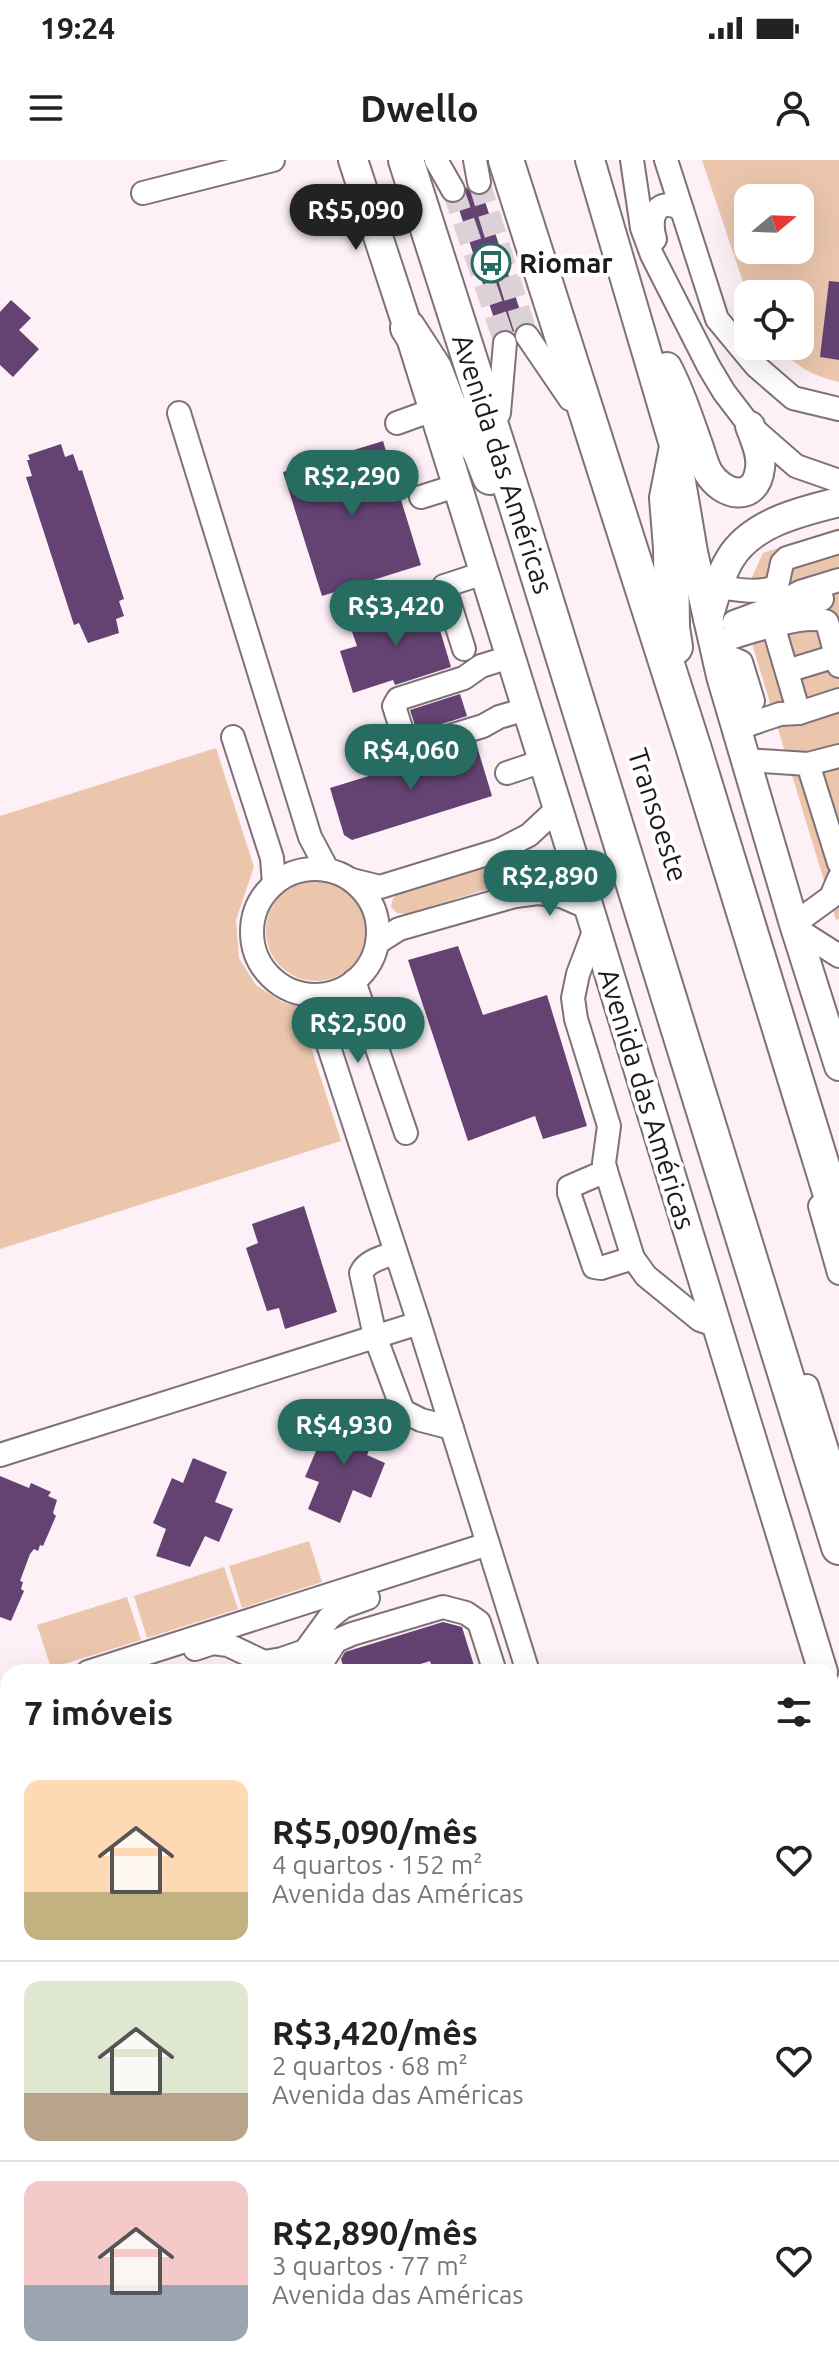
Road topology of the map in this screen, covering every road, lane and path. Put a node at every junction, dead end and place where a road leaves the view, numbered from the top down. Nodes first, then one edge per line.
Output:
1 (273, 160) edge
2 (353, 160) edge
3 (406, 160) edge
4 (420, 160) edge
5 (436, 160) edge
6 (489, 160) edge
7 (506, 160) edge
8 (590, 160) edge
9 (632, 160) edge
10 (666, 160) edge
11 (453, 190) tunnel mouth
12 (143, 193) dead end
13 (682, 210) junction
14 (668, 285) junction
15 (408, 328) junction
16 (527, 336) tunnel mouth
17 (643, 338) junction
18 (505, 343) tunnel mouth
19 (570, 399) junction
20 (839, 409) edge
21 (433, 410) junction
22 (179, 413) dead end
23 (499, 413) junction
24 (397, 423) dead end
25 (750, 426) junction
26 (676, 452) junction
27 (839, 481) edge
28 (456, 486) junction
29 (421, 497) dead end
30 (839, 502) edge
31 (517, 507) junction
32 (839, 542) edge
33 (484, 573) junction
34 (839, 580) edge
35 (718, 587) junction
36 (822, 599) dead end
37 (773, 625) junction
38 (712, 639) junction
39 (464, 649) dead end
40 (510, 657) junction
41 (838, 661) edge
42 (787, 671) junction
43 (839, 700) edge
44 (527, 709) junction
45 (799, 713) junction
46 (734, 723) junction
47 (233, 737) dead end
48 (693, 746) junction
49 (839, 756) edge
50 (746, 760) junction
51 (543, 761) junction
52 (808, 764) junction
53 (507, 773) dead end
54 (558, 808) junction
55 (500, 850) junction
56 (839, 863) edge
57 (327, 869) junction
58 (351, 880) junction
59 (274, 884) junction
60 (836, 894) edge
61 (515, 896) junction
62 (592, 918) junction
63 (794, 926) junction
64 (377, 943) junction
65 (839, 956) edge
66 (354, 981) junction
67 (312, 995) junction
68 (839, 1066) edge
69 (406, 1133) dead end
70 (606, 1171) junction
71 (839, 1221) edge
72 (395, 1253) junction
73 (633, 1258) junction
74 (839, 1273) edge
75 (419, 1323) junction
76 (717, 1326) junction
77 (375, 1336) junction
78 (452, 1428) junction
79 (0, 1455) edge
80 (839, 1488) edge
81 (839, 1547) edge
82 (491, 1554) junction
83 (345, 1606) junction
84 (212, 1633) junction
85 (352, 1634) junction
86 (264, 1662) junction
87 (113, 1664) edge
88 (147, 1664) edge
89 (269, 1664) edge
90 (321, 1664) edge
91 (492, 1664) edge
92 (525, 1664) edge
93 (821, 1664) edge

1 - 12 street
2 - 15 main road, Avenida das Américas
3 - 31 highway, Avenida das Américas
4 - 23 street, Transoeste
5 - 11 street
6 - 19 street, Transoeste
7 - 48 highway
8 - 17 main road
9 - 14 street
10 - 13 street
13 - 14 street
13 - 20 street
14 - 25 street
15 - 21 main road, Avenida das Américas
15 - 31 highway
16 - 19 street
17 - 25 main road
17 - 26 main road
18 - 23 street
19 - 74 street, Transoeste
21 - 24 street
21 - 28 main road, Avenida das Américas
22 - 57 street
23 - 80 street, Transoeste
25 - 27 street
26 - 38 main road
26 - 48 highway
28 - 29 street
28 - 33 main road, Avenida das Américas
30 - 35 main road
31 - 81 highway, Avenida das Américas
32 - 35 street
33 - 39 street
33 - 40 main road, Avenida das Américas
34 - 38 street
35 - 38 main road
36 - 37 street
37 - 38 street
37 - 41 street
37 - 42 street
38 - 46 main road
40 - 44 main road, Avenida das Américas
40 - 44 street
41 - 42 street
42 - 45 street
43 - 45 street
44 - 51 main road, Avenida das Américas
45 - 46 street
46 - 50 main road
47 - 59 street
48 - 71 highway
49 - 52 street
50 - 52 street
50 - 63 main road
51 - 53 street
51 - 54 main road, Avenida das Américas
52 - 56 street
54 - 55 street
54 - 62 main road, Avenida das Américas
55 - 58 street
55 - 61 street
57 - 58 street
57 - 59 street
58 - 64 street
59 - 67 street
60 - 63 street
61 - 62 street
61 - 64 street
62 - 70 street
62 - 76 main road, Avenida das Américas
63 - 65 street
63 - 68 main road
64 - 66 street
66 - 67 street
66 - 69 street
67 - 72 street
70 - 73 street
70 - 73 street
72 - 75 street
72 - 77 street
73 - 76 street
75 - 77 street
75 - 78 street
76 - 93 main road, Avenida das Américas
77 - 78 street
77 - 79 street
78 - 82 street
82 - 83 street
82 - 84 street
82 - 84 street
82 - 92 street
83 - 85 street
83 - 86 street
84 - 87 street
85 - 90 street
85 - 91 street
86 - 88 street
86 - 89 street

